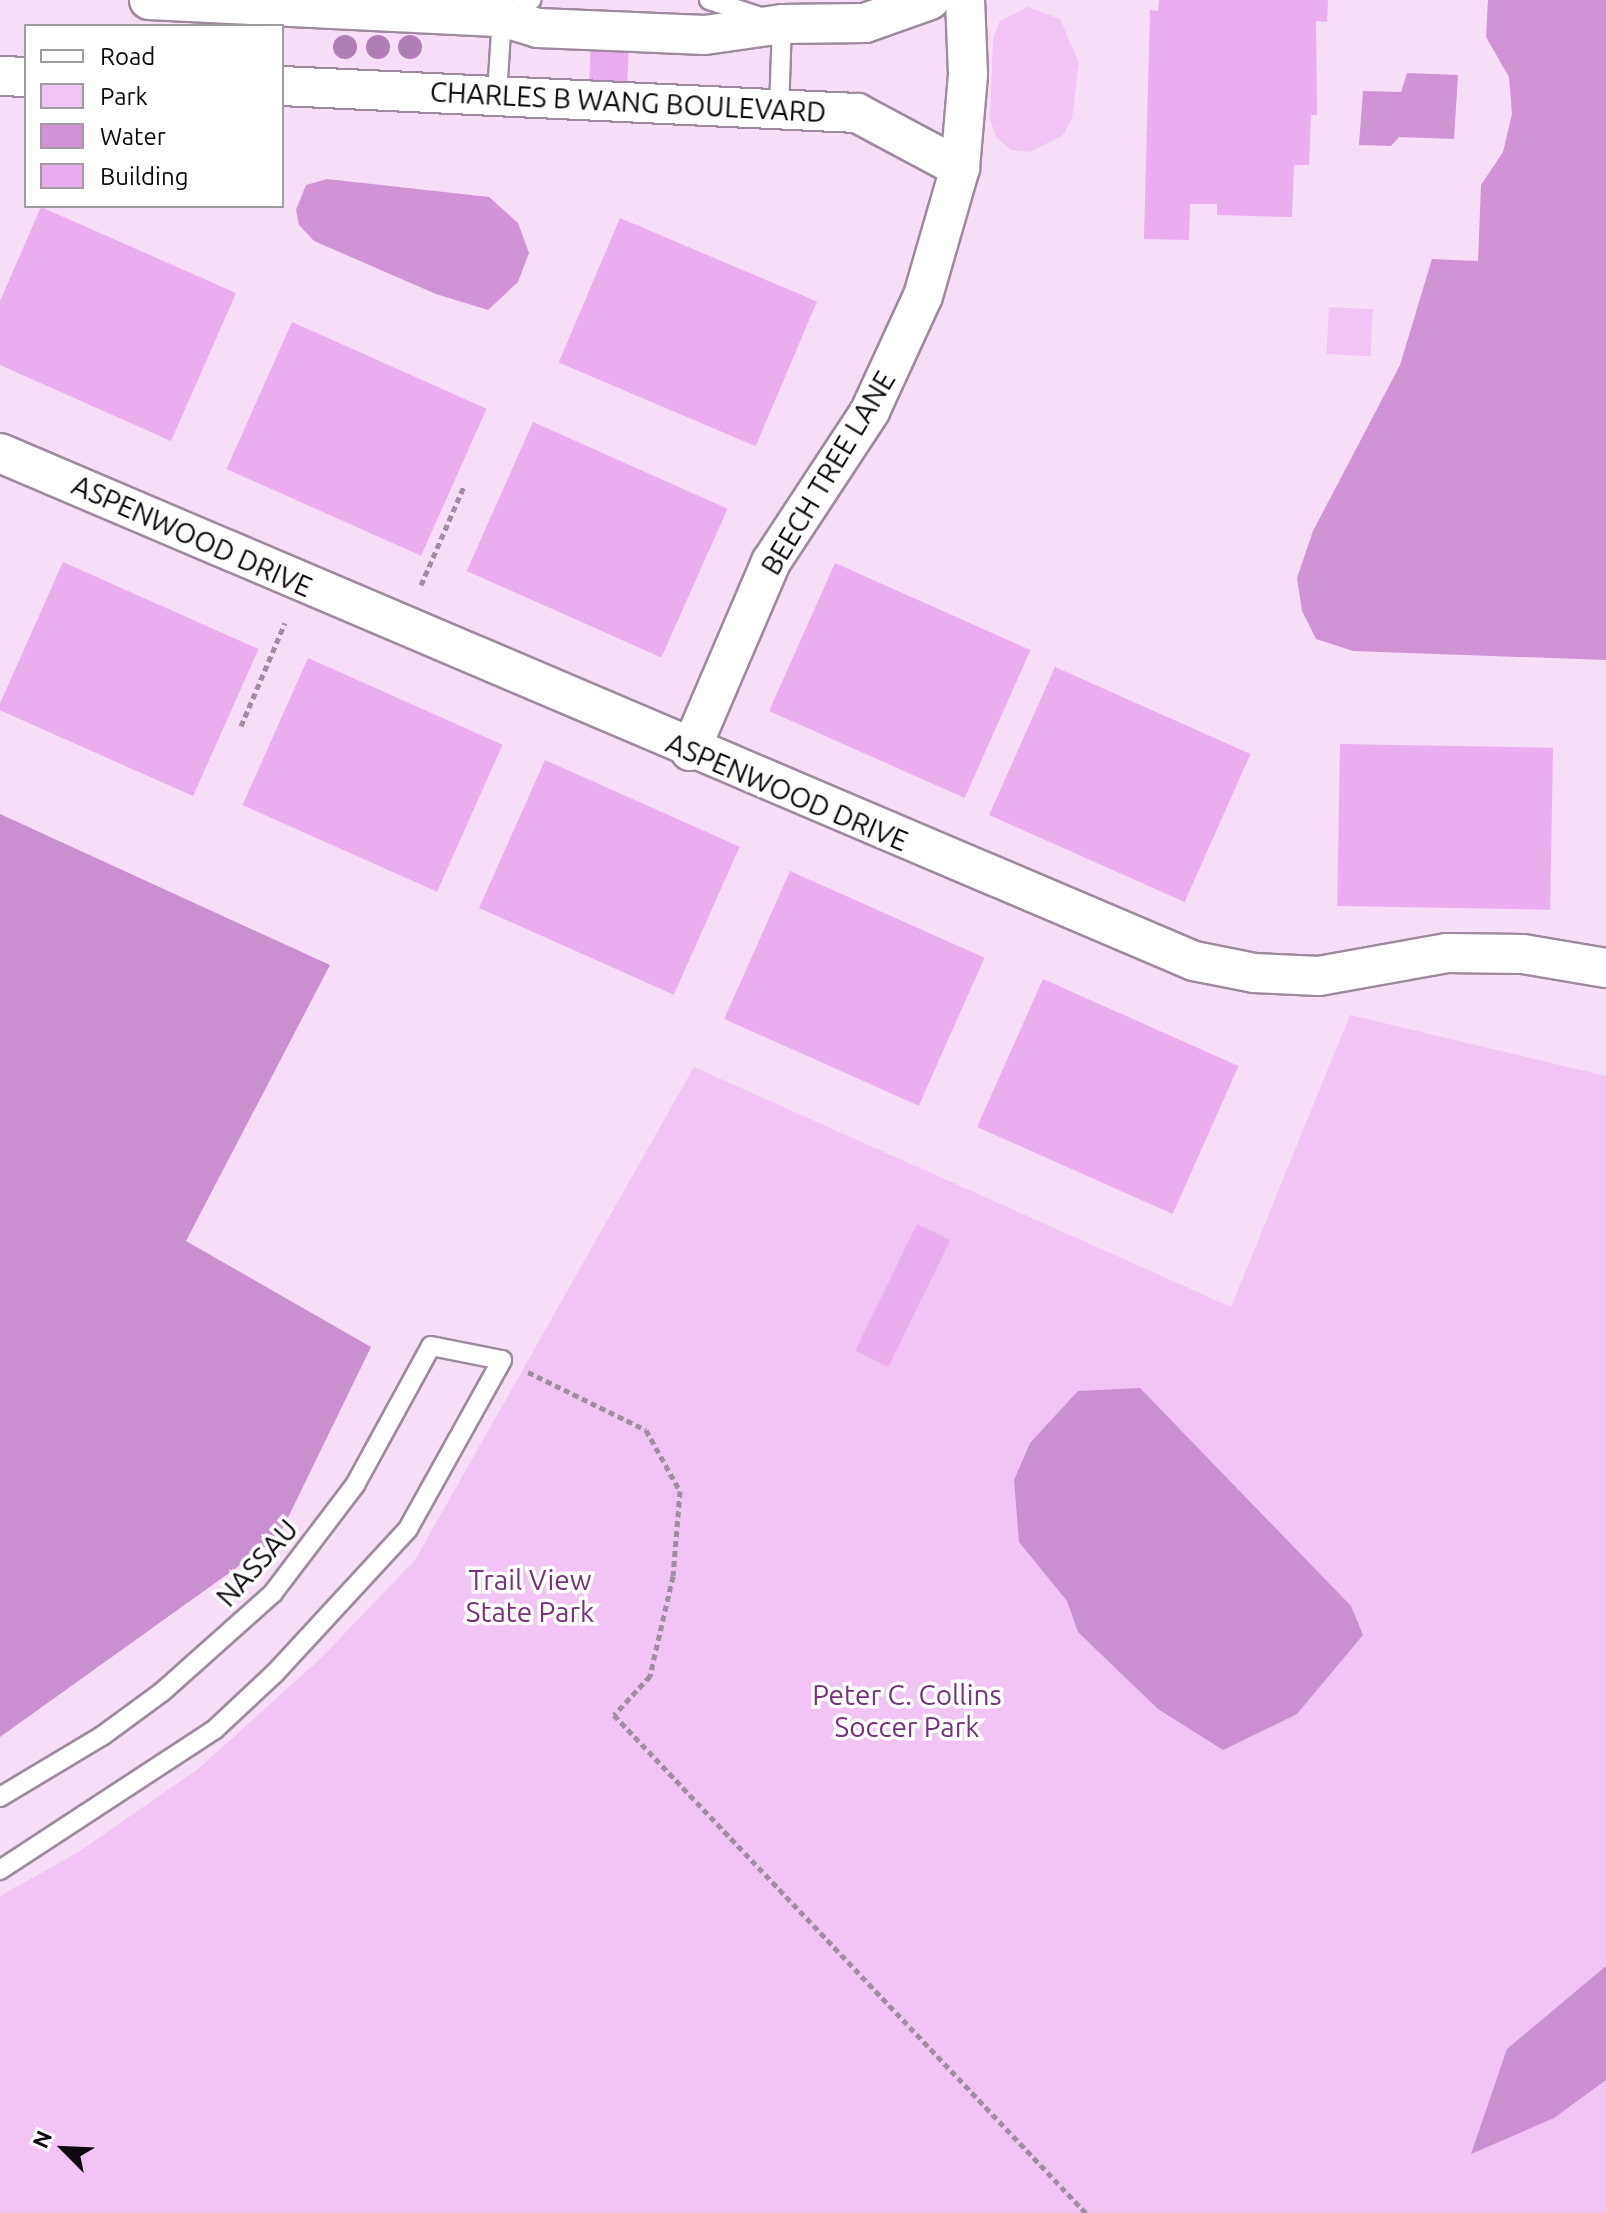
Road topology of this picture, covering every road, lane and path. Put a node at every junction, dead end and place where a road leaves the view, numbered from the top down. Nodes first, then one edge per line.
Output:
1 (149, 0) edge
2 (709, 0) edge
3 (930, 0) edge
4 (965, 0) edge
5 (517, 9) edge
6 (782, 24) junction
7 (0, 76) edge
8 (24, 77) edge
9 (284, 86) edge
10 (497, 94) junction
11 (779, 108) junction
12 (960, 168) junction
13 (0, 453) edge
14 (465, 484) dead end
15 (421, 585) dead end
16 (285, 623) dead end
17 (241, 726) dead end
18 (690, 751) junction
19 (1606, 968) edge
20 (502, 1360) junction
21 (0, 1797) edge
22 (0, 1870) edge
23 (1086, 2213) edge

1 - 5 street
2 - 6 lane
3 - 6 street
4 - 12 street, BEECH TREE LANE
5 - 6 street
5 - 10 lane
6 - 11 lane
7 - 8 street
9 - 10 street, CHARLES B WANG BOULEVARD
10 - 11 street, CHARLES B WANG BOULEVARD
11 - 12 street, CHARLES B WANG BOULEVARD
12 - 18 street, BEECH TREE LANE
13 - 18 street, ASPENWOOD DRIVE
14 - 15 path
16 - 17 path
18 - 19 street, ASPENWOOD DRIVE
20 - 21 lane, NASSAU
20 - 22 lane
20 - 23 path

